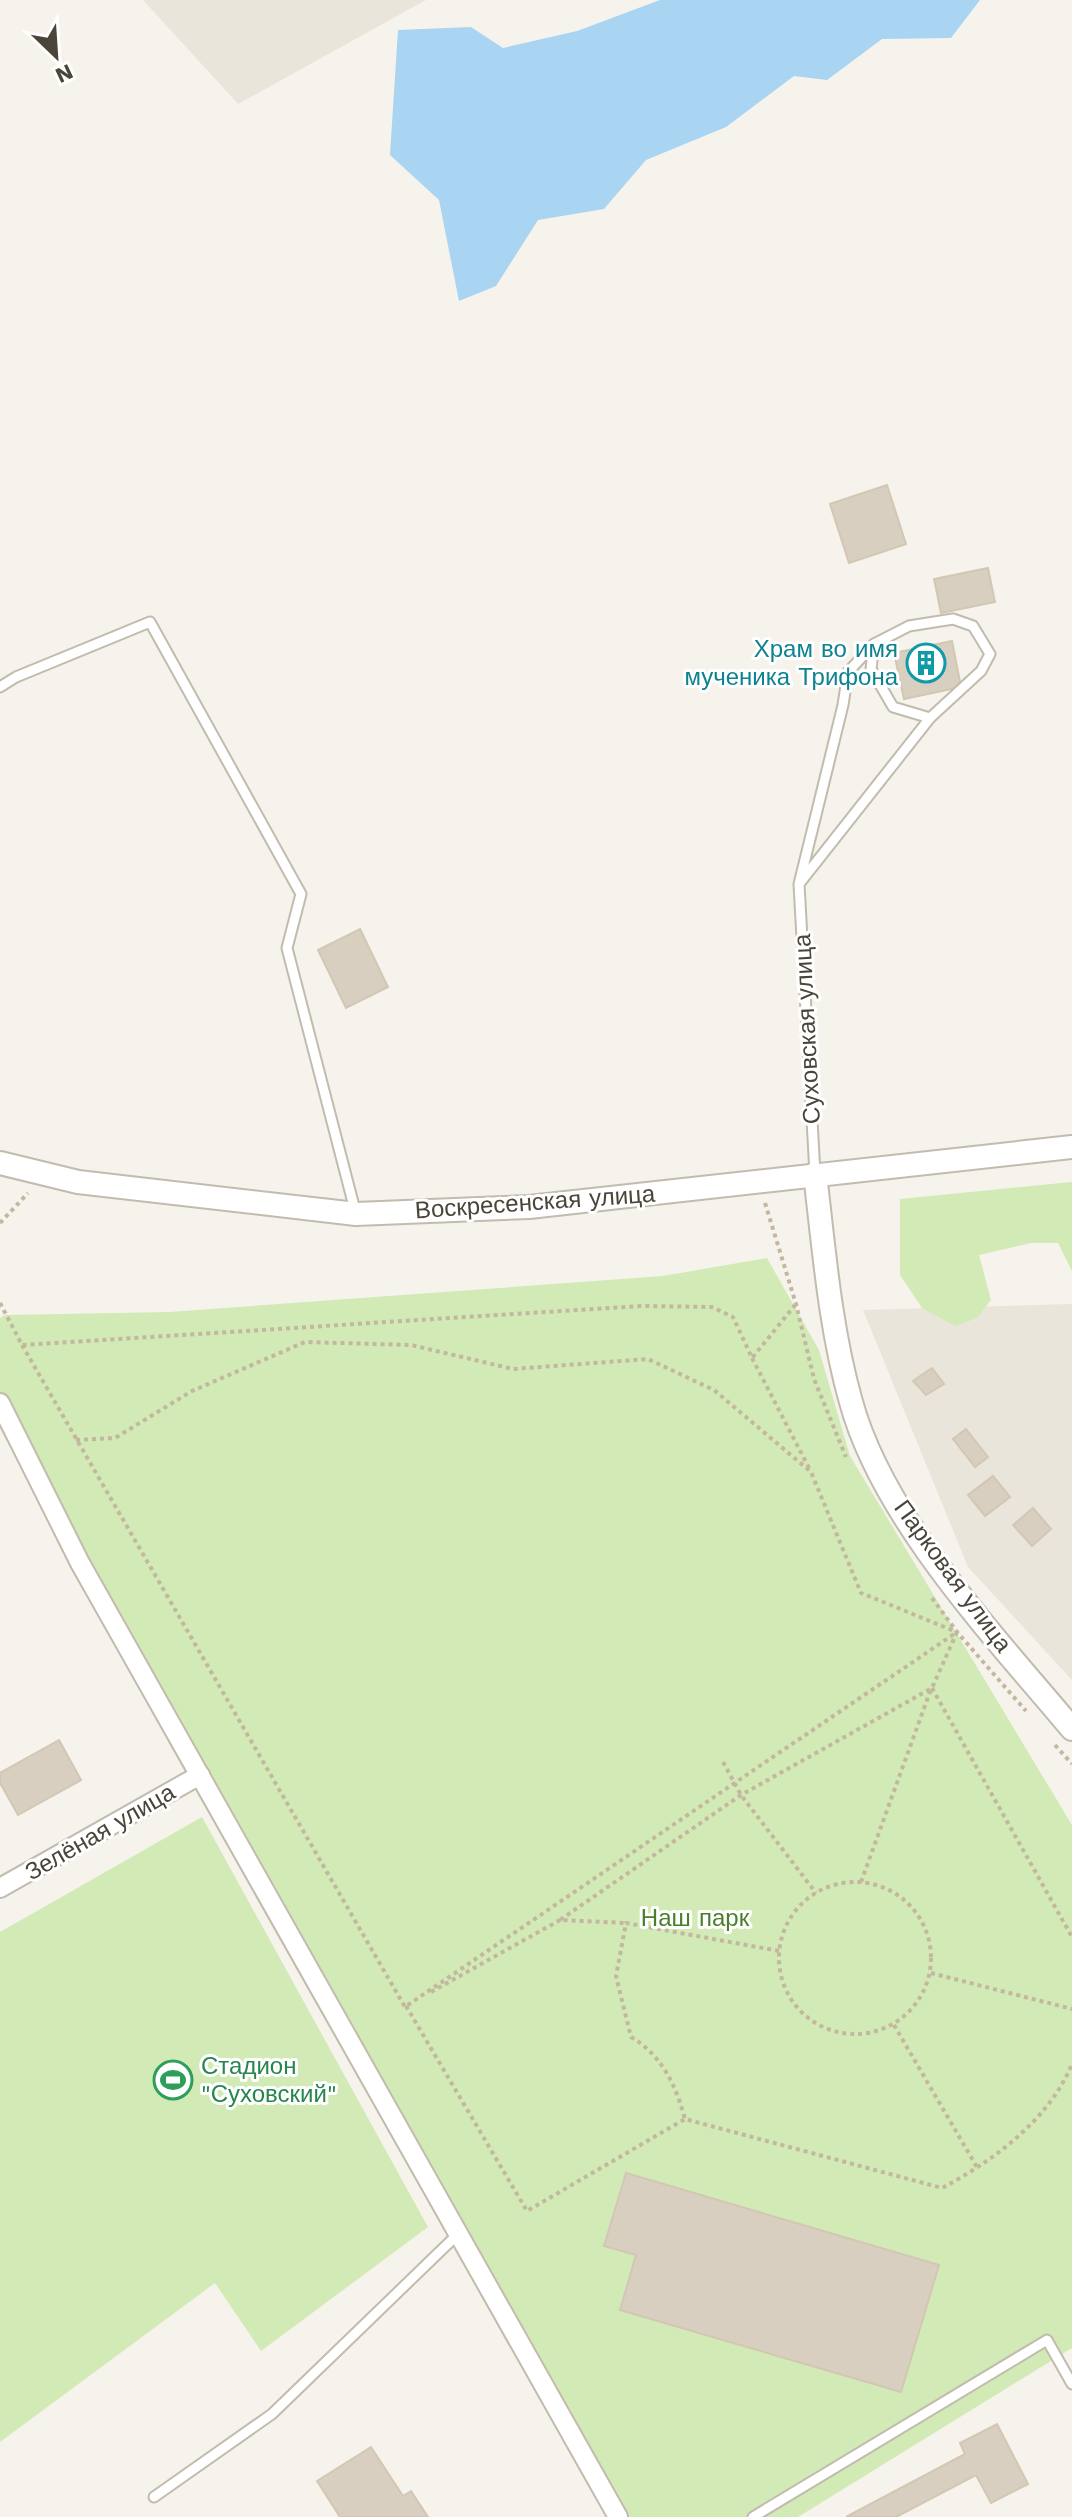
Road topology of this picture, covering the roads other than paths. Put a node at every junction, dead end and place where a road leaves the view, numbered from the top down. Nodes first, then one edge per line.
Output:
1 (874, 644) junction
2 (0, 687) edge
3 (930, 718) junction
4 (799, 884) junction
5 (1072, 1147) edge
6 (0, 1163) edge
7 (815, 1174) junction
8 (356, 1214) junction
9 (0, 1403) edge
10 (1072, 1729) edge
11 (200, 1775) junction
12 (0, 1888) edge
13 (458, 2234) junction
14 (1072, 2384) edge
15 (154, 2497) dead end
16 (618, 2517) edge
17 (753, 2517) edge

1 - 3 lane
1 - 3 lane
1 - 4 lane, Суховская улица
2 - 8 lane
3 - 4 lane
4 - 7 lane, Суховская улица
5 - 7 street, Воскресенская улица
6 - 8 street, Воскресенская улица
7 - 8 street, Воскресенская улица
7 - 10 street, Парковая улица
9 - 11 street
11 - 12 street, Зелёная улица
11 - 13 street
13 - 15 lane
13 - 16 street
14 - 17 lane

